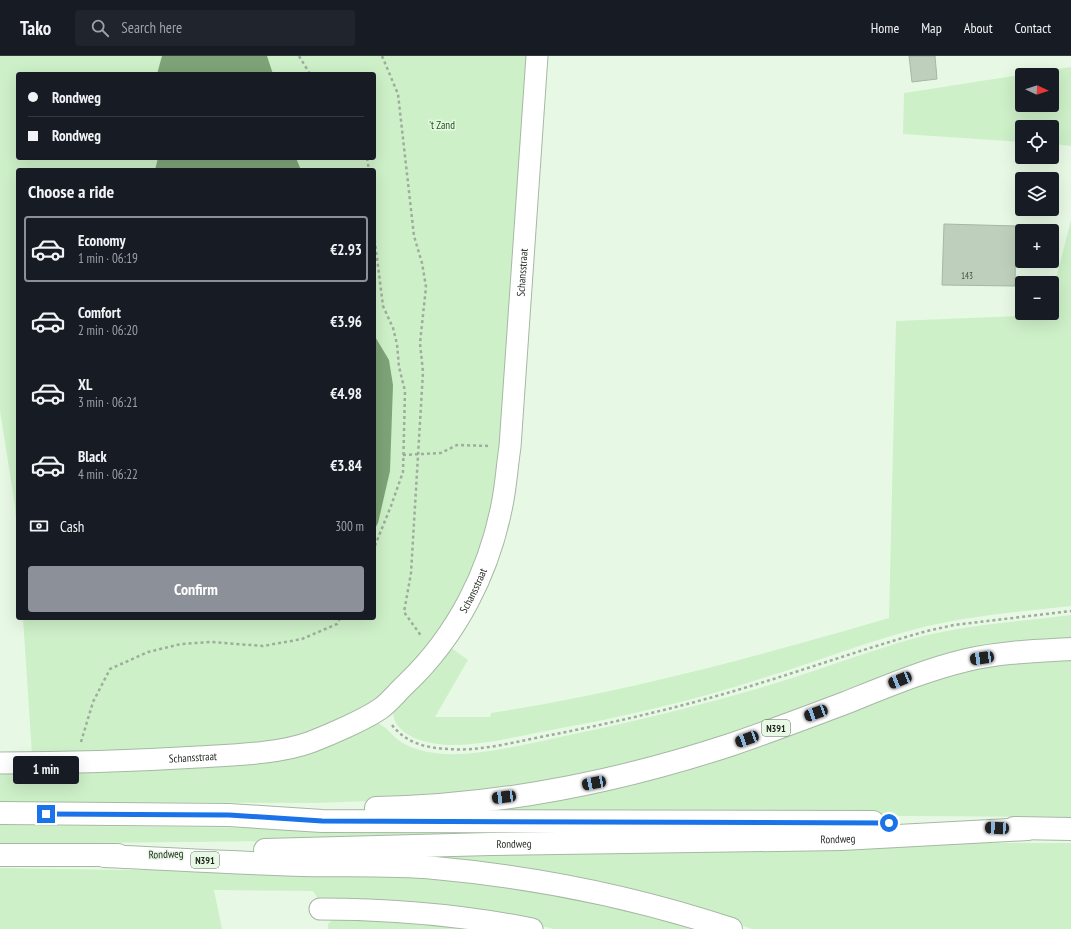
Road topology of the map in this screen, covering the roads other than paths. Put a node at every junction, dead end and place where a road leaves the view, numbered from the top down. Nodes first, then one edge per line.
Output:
1 (537, 56) edge
2 (1071, 649) edge
3 (0, 763) edge
4 (0, 813) edge
5 (229, 815) junction
6 (1028, 829) junction
7 (1071, 830) edge
8 (0, 855) edge
9 (104, 856) junction
10 (320, 909) dead end
11 (532, 929) edge
12 (731, 929) edge

1 - 3 street, Schansstraat
2 - 5 main road, N391
4 - 5 main road, Rondweg / N391
5 - 6 main road, Rondweg / N391
6 - 7 main road, Rondweg / N391
6 - 9 main road, Rondweg / N391
8 - 9 main road, Rondweg / N391
9 - 12 main road, N391
10 - 11 street

